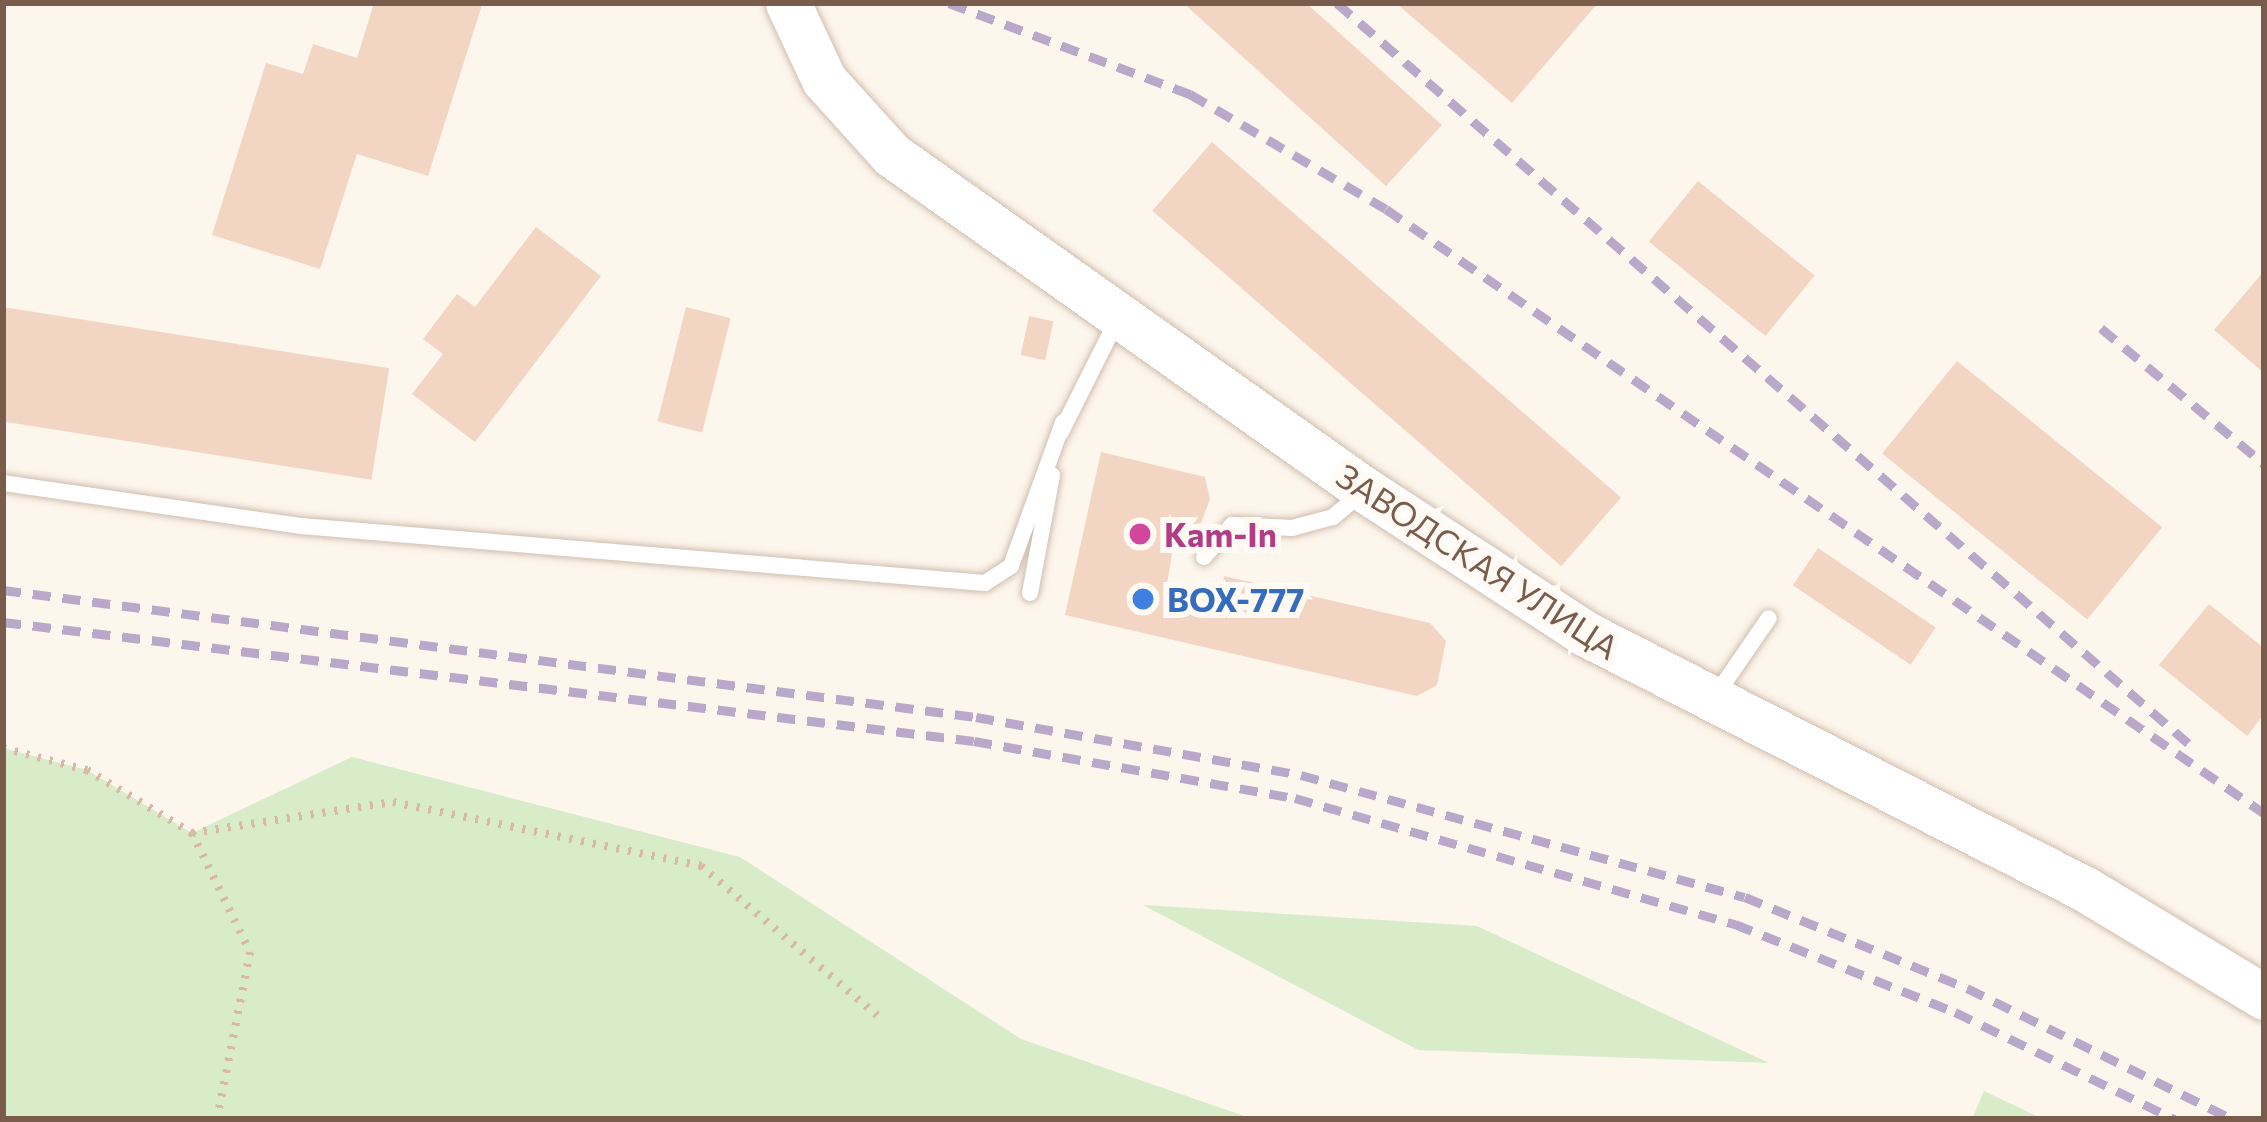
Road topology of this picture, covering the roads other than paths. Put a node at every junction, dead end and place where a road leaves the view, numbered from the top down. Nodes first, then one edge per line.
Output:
1 (788, 3) edge
2 (1120, 316) junction
3 (1063, 422) junction
4 (3, 483) edge
5 (1365, 490) junction
6 (1204, 557) dead end
7 (1030, 592) dead end
8 (1769, 618) dead end
9 (1712, 701) junction
10 (2264, 997) edge

1 - 2 main road, ЗАВОДСКАЯ УЛИЦА
2 - 3 lane
2 - 5 main road, ЗАВОДСКАЯ УЛИЦА
3 - 4 lane
3 - 7 lane
5 - 6 lane
5 - 9 main road, ЗАВОДСКАЯ УЛИЦА
8 - 9 lane
9 - 10 main road, ЗАВОДСКАЯ УЛИЦА

